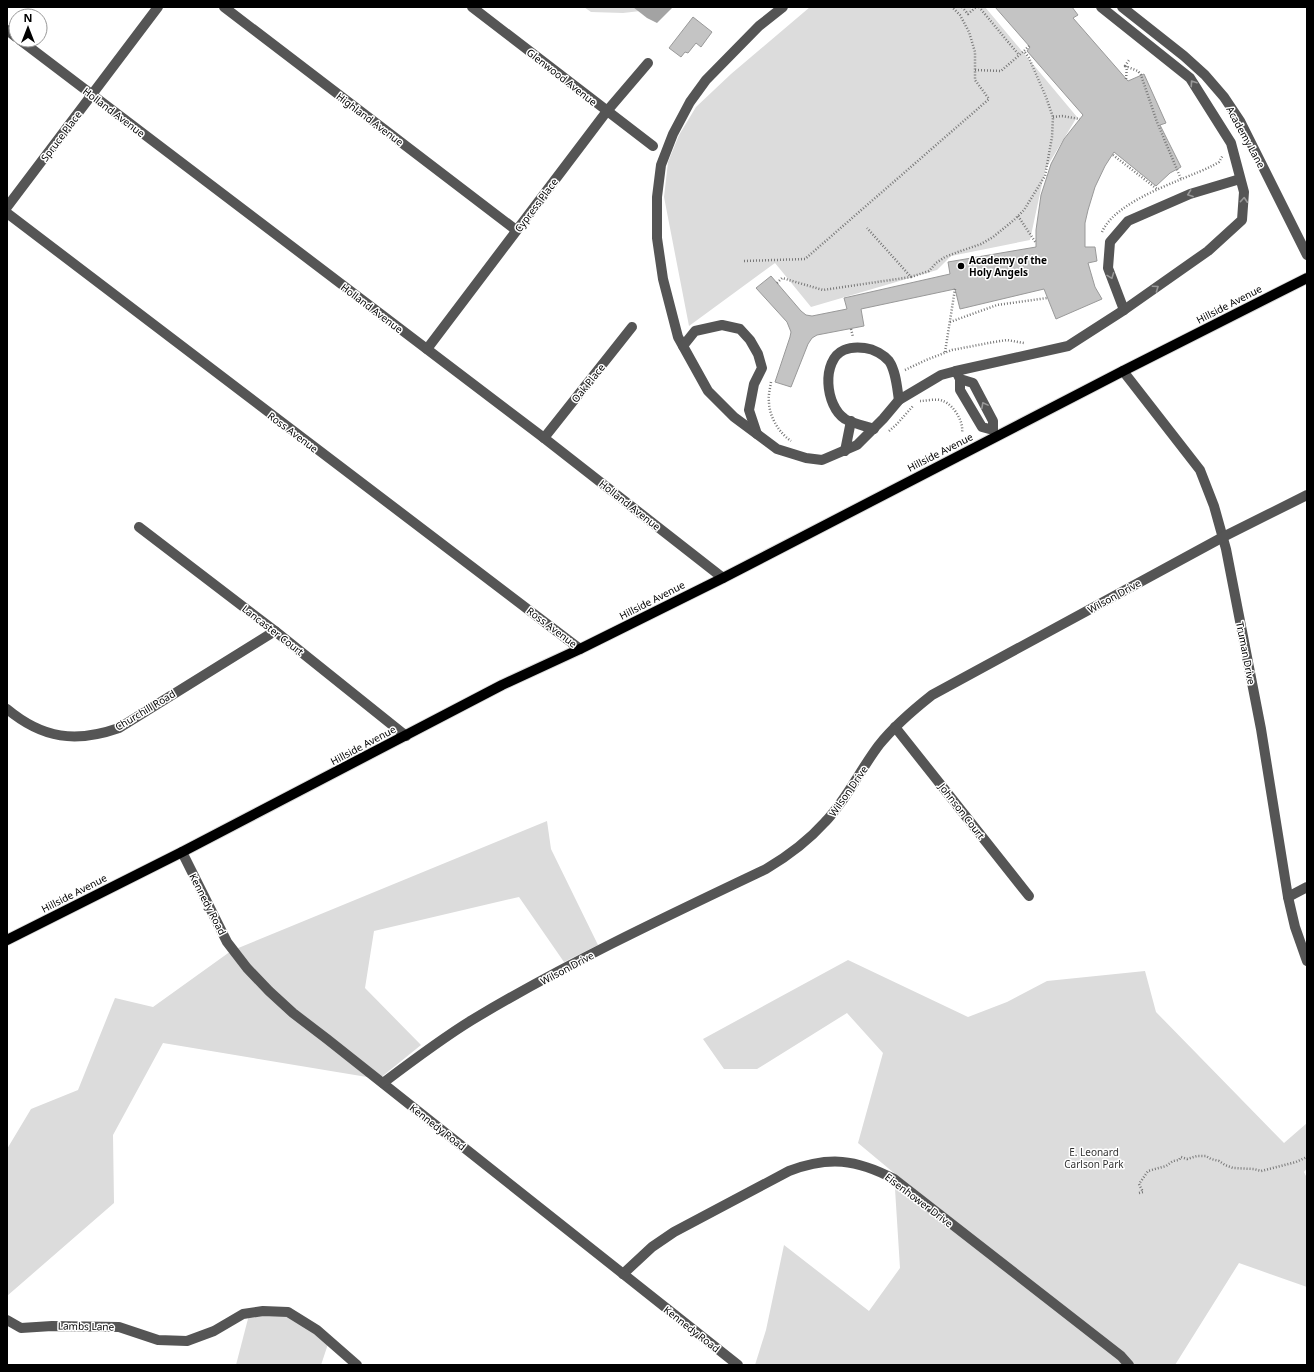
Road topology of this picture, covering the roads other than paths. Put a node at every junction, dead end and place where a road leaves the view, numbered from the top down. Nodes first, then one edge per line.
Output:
1 (158, 7) edge
2 (224, 7) edge
3 (472, 7) edge
4 (783, 7) edge
5 (1101, 7) edge
6 (1122, 7) edge
7 (30, 48) edge
8 (648, 63) dead end
9 (92, 95) junction
10 (607, 110) junction
11 (653, 146) dead end
12 (1240, 179) junction
13 (7, 207) edge
14 (7, 213) edge
15 (516, 230) junction
16 (1307, 255) edge
17 (1307, 277) edge
18 (1124, 310) junction
19 (632, 327) dead end
20 (683, 346) junction
21 (427, 349) junction
22 (1123, 371) junction
23 (958, 375) junction
24 (899, 400) junction
25 (851, 421) junction
26 (874, 429) junction
27 (994, 433) junction
28 (757, 434) junction
29 (544, 438) junction
30 (845, 451) junction
31 (1307, 495) edge
32 (139, 527) dead end
33 (1223, 537) junction
34 (723, 578) junction
35 (275, 631) junction
36 (580, 649) junction
37 (7, 709) edge
38 (895, 727) junction
39 (406, 736) junction
40 (182, 852) junction
41 (1307, 887) edge
42 (1029, 896) dead end
43 (1288, 897) junction
44 (7, 940) edge
45 (1307, 961) edge
46 (383, 1083) junction
47 (623, 1274) junction
48 (7, 1320) edge
49 (357, 1365) edge
50 (738, 1365) edge
51 (1129, 1365) edge

1 - 9 street, Spruce Place
2 - 15 street, Highland Avenue
3 - 10 street, Glenwood Avenue
4 - 20 street
12 -> 5 street
6 - 16 street, Academy Lane
7 - 9 street, Holland Avenue
8 - 10 street, Cypress Place
9 - 13 street, Spruce Place
9 - 21 street, Holland Avenue
10 - 11 street, Glenwood Avenue
10 - 15 street, Cypress Place
18 -> 12 street
12 -> 18 street
14 - 36 street, Ross Avenue
15 - 21 street, Cypress Place
17 - 22 main road, Hillside Avenue
18 - 23 street
19 - 29 street, Oak Place
20 - 28 street
20 - 28 street
21 - 29 street, Holland Avenue
22 - 27 main road, Hillside Avenue
22 - 33 street, Truman Drive
23 - 24 street
27 -> 23 street
23 - 27 street
24 - 25 street
24 - 26 street
25 - 26 street
25 - 30 street
26 - 30 street
27 - 34 main road, Hillside Avenue
28 - 30 street
29 - 34 street, Holland Avenue
31 - 33 street, Wilson Drive
32 - 35 street, Lancaster Court
33 - 38 street, Wilson Drive
33 - 43 street, Truman Drive
34 - 36 main road, Hillside Avenue
35 - 37 street, Churchill Road
35 - 39 street, Lancaster Court
36 - 39 main road, Hillside Avenue
38 - 42 street, Johnson Court
38 - 46 street, Wilson Drive
39 - 40 main road, Hillside Avenue
40 - 44 main road, Hillside Avenue
40 - 46 street, Kennedy Road
41 - 43 street
43 - 45 street, Truman Drive
46 - 47 street, Kennedy Road
47 - 50 street, Kennedy Road
47 - 51 street, Eisenhower Drive
48 - 49 street, Lambs Lane

